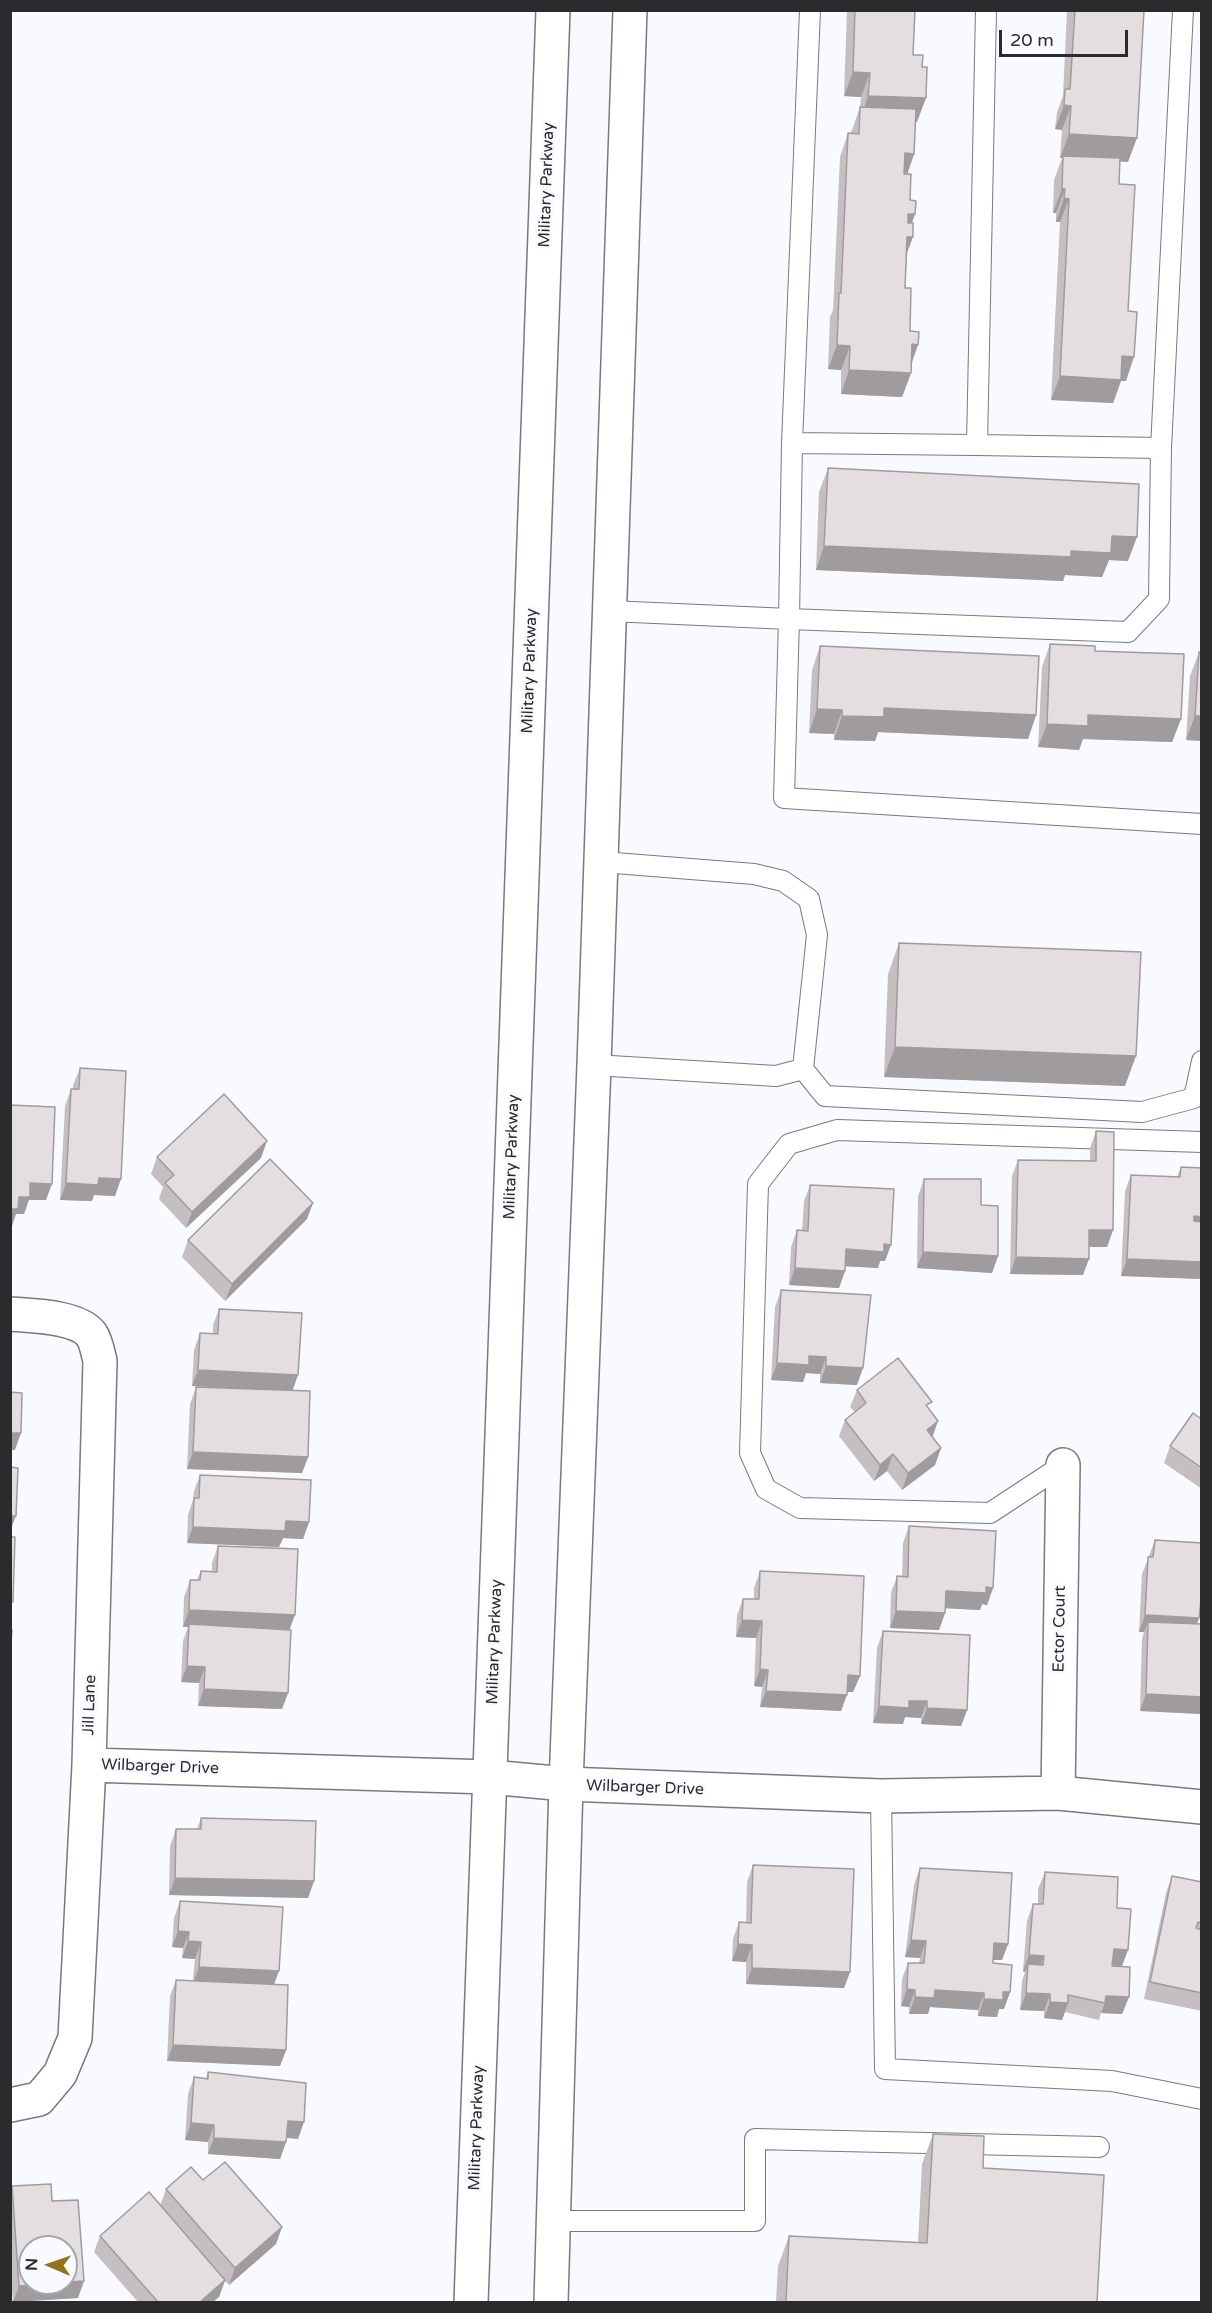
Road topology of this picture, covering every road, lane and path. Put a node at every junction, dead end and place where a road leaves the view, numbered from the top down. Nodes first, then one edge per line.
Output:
1 (553, 10) edge
2 (630, 10) edge
3 (810, 10) edge
4 (986, 10) edge
5 (1183, 10) edge
6 (792, 443) junction
7 (977, 445) junction
8 (1161, 448) junction
9 (610, 611) junction
10 (789, 619) junction
11 (1202, 824) edge
12 (602, 862) junction
13 (1202, 1061) edge
14 (594, 1065) junction
15 (803, 1069) junction
16 (1202, 1142) edge
17 (10, 1314) edge
18 (1063, 1465) joint
19 (88, 1765) junction
20 (490, 1777) junction
21 (566, 1784) junction
22 (1058, 1793) junction
23 (881, 1796) junction
24 (1202, 1807) edge
25 (1202, 2099) edge
26 (10, 2105) edge
27 (1099, 2146) dead end
28 (553, 2221) junction
29 (471, 2302) edge
30 (551, 2302) edge

1 - 20 main road, Military Parkway
2 - 9 main road
3 - 6 lane
4 - 7 lane
5 - 8 lane
6 - 7 lane
6 - 10 lane
7 - 8 lane
8 - 10 lane
9 - 10 lane
9 - 12 main road
10 - 11 lane
12 - 14 main road
12 - 15 lane
13 - 15 lane
14 - 15 lane
14 - 21 main road
16 - 18 lane
17 - 19 main road, Jill Lane
18 - 22 main road, Ector Court
19 - 20 main road, Wilbarger Drive
19 - 26 main road, Jill Lane
20 - 21 main road, Wilbarger Drive
20 - 29 main road, Military Parkway
21 - 23 main road, Wilbarger Drive
21 - 28 main road
22 - 23 main road, Wilbarger Drive
22 - 24 main road, Wilbarger Drive
23 - 25 lane
27 - 28 lane
28 - 30 main road

